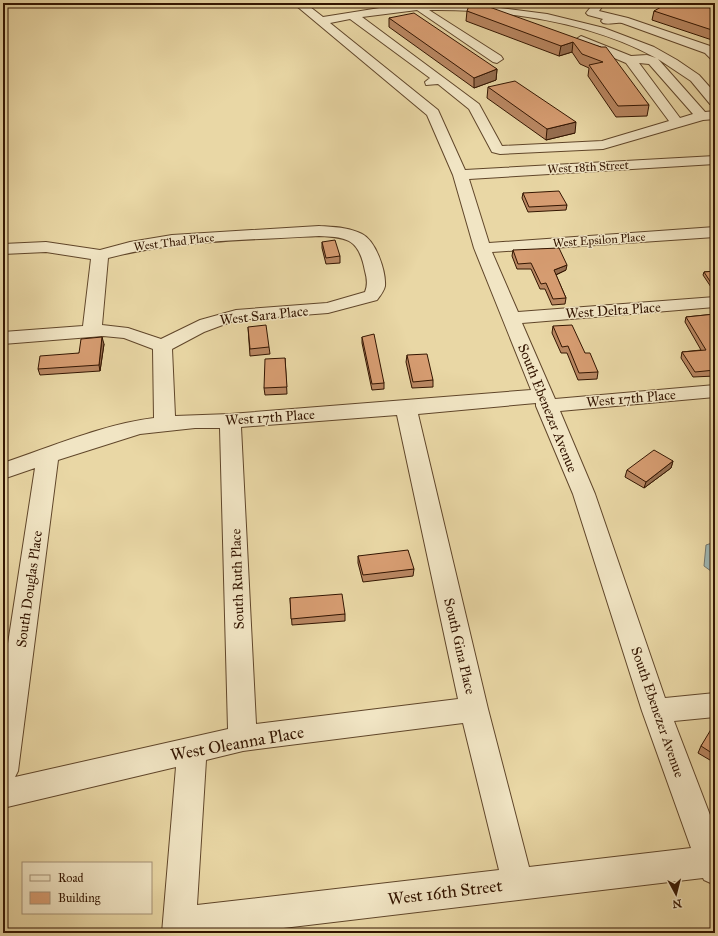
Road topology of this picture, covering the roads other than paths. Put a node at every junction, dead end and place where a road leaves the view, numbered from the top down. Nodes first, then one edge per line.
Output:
1 (298, 3) edge
2 (374, 3) edge
3 (600, 3) edge
4 (421, 8) edge
5 (522, 8) edge
6 (361, 18) junction
7 (613, 18) junction
8 (321, 22) junction
9 (593, 29) junction
10 (558, 32) edge
11 (661, 56) junction
12 (715, 56) edge
13 (497, 59) dead end
14 (648, 59) junction
15 (630, 60) junction
16 (707, 69) dead end
17 (684, 71) junction
18 (435, 81) junction
19 (404, 89) junction
20 (715, 101) edge
21 (709, 115) edge
22 (677, 123) junction
23 (643, 147) junction
24 (715, 160) edge
25 (460, 175) junction
26 (715, 232) edge
27 (3, 248) edge
28 (482, 248) junction
29 (100, 255) junction
30 (371, 296) joint
31 (715, 302) edge
32 (511, 318) junction
33 (92, 331) junction
34 (3, 338) edge
35 (162, 346) junction
36 (715, 391) edge
37 (544, 401) junction
38 (406, 408) junction
39 (230, 420) junction
40 (165, 424) junction
41 (48, 456) junction
42 (3, 471) edge
43 (715, 705) edge
44 (474, 709) junction
45 (656, 711) junction
46 (243, 738) junction
47 (192, 749) junction
48 (3, 771) edge
49 (3, 794) edge
50 (713, 865) edge
51 (518, 884) junction
52 (179, 928) edge

1 - 8 street, South Ebenezer Avenue
2 - 6 street
3 - 7 street
4 - 5 street
4 - 6 street
4 - 13 street
5 - 9 street
5 - 10 street
6 - 8 street
6 - 18 street
7 - 9 street
7 - 12 street
8 - 19 street, South Ebenezer Avenue
9 - 11 street
9 - 15 street
11 - 14 street
11 - 17 street
14 - 15 street
14 - 21 street
15 - 22 street
16 - 17 street
17 - 20 street
18 - 19 street
18 - 23 street
19 - 25 street, South Ebenezer Avenue
21 - 22 street
22 - 23 street
23 - 24 street, West 18th Street
23 - 25 street, West 18th Street
25 - 28 street, South Ebenezer Avenue
26 - 28 street, West Epsilon Place
27 - 29 street, West Thad Place
28 - 32 street, South Ebenezer Avenue
29 - 30 street, West Thad Place
29 - 33 street
30 - 35 street, West Sara Place
31 - 32 street, West Delta Place
32 - 37 street, South Ebenezer Avenue
33 - 34 street
33 - 35 street
35 - 40 street
36 - 37 street, West 17th Place
37 - 38 street, West 17th Place
37 - 45 street, South Ebenezer Avenue
38 - 39 street, West 17th Place
38 - 44 street, South Gina Place
39 - 40 street, West 17th Place
39 - 46 street, South Ruth Place
40 - 41 street, West 17th Place
41 - 42 street, West 17th Place
41 - 48 street, South Douglas Place
43 - 45 street
44 - 46 street, West Oleanna Place
44 - 51 street, South Gina Place
45 - 50 street, South Ebenezer Avenue
46 - 47 street, West Oleanna Place
47 - 49 street, West Oleanna Place
47 - 52 street
50 - 51 street, West 16th Street
51 - 52 street, West 16th Street

